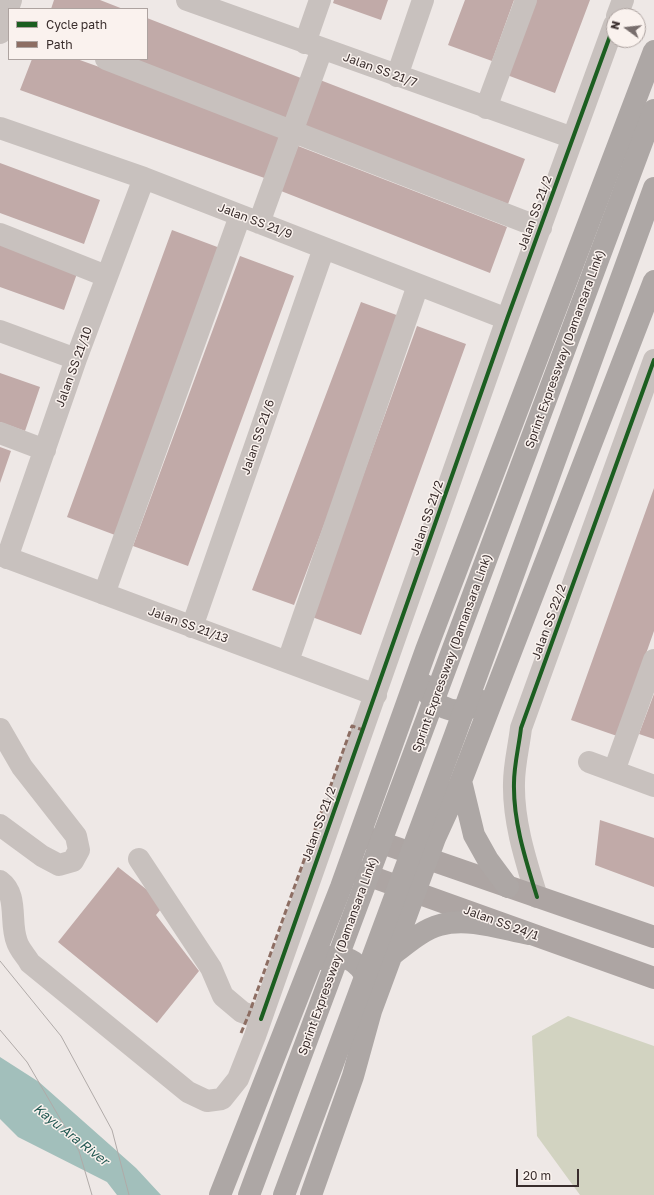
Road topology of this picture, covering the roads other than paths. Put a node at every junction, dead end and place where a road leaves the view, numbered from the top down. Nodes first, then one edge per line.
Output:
1 (187, 0) edge
2 (320, 0) edge
3 (423, 0) edge
4 (526, 0) edge
5 (213, 4) edge
6 (314, 46) junction
7 (606, 47) edge
8 (654, 51) edge
9 (109, 60) edge
10 (397, 76) junction
11 (486, 108) junction
12 (654, 110) edge
13 (0, 128) edge
14 (293, 132) junction
15 (573, 138) junction
16 (144, 178) junction
17 (654, 188) edge
18 (250, 219) junction
19 (540, 228) junction
20 (0, 234) edge
21 (324, 248) junction
22 (106, 276) junction
23 (654, 281) edge
24 (418, 285) junction
25 (508, 319) junction
26 (0, 331) edge
27 (76, 359) junction
28 (654, 360) edge
29 (0, 433) edge
30 (45, 450) junction
31 (4, 556) edge
32 (104, 594) junction
33 (192, 627) junction
34 (426, 650) junction
35 (654, 660) edge
36 (288, 662) junction
37 (502, 676) junction
38 (376, 695) junction
39 (0, 729) edge
40 (589, 762) dead end
41 (614, 772) junction
42 (461, 781) junction
43 (654, 786) edge
44 (0, 825) edge
45 (359, 835) junction
46 (428, 857) junction
47 (139, 859) dead end
48 (347, 868) junction
49 (0, 881) edge
50 (508, 887) junction
51 (416, 892) junction
52 (537, 898) junction
53 (530, 934) junction
54 (654, 937) edge
55 (393, 954) junction
56 (309, 969) junction
57 (654, 978) edge
58 (371, 1011) junction
59 (261, 1019) junction
60 (220, 1195) edge
61 (249, 1195) edge
62 (284, 1195) edge
63 (311, 1195) edge

1 - 5 street, Jalan SS 21/7
2 - 6 street
3 - 10 street
4 - 11 street
5 - 6 street, Jalan SS 21/7
6 - 10 street, Jalan SS 21/7
6 - 14 street
7 - 15 street, Jalan SS 21/2
8 - 34 highway
9 - 14 street
10 - 11 street, Jalan SS 21/7
11 - 15 street, Jalan SS 21/7
12 - 61 highway, Sprint Expressway (Damansara Link), bridge
13 - 16 street, Jalan SS 21/9
14 - 18 street
14 - 19 street
15 - 19 street, Jalan SS 21/2
16 - 18 street, Jalan SS 21/9
16 - 22 street, Jalan SS 21/10
17 - 62 highway, bridge
18 - 21 street, Jalan SS 21/9
18 - 32 street
19 - 25 street, Jalan SS 21/2
20 - 22 street
21 - 24 street, Jalan SS 21/9
21 - 33 street, Jalan SS 21/6
22 - 27 street, Jalan SS 21/10
23 - 37 highway
24 - 25 street, Jalan SS 21/9
24 - 36 street
25 - 38 street, Jalan SS 21/2
26 - 27 street
27 - 30 street, Jalan SS 21/10
28 - 52 street, Jalan SS 22/2
29 - 30 street
30 - 31 street, Jalan SS 21/10
31 - 32 street, Jalan SS 21/13
32 - 33 street, Jalan SS 21/13
33 - 36 street, Jalan SS 21/13
34 - 37 highway
34 - 45 highway
35 - 41 street
36 - 38 street, Jalan SS 21/13
37 - 42 highway
38 - 59 street, Jalan SS 21/2
39 - 44 street
40 - 41 street
41 - 43 street
42 - 46 highway
42 - 50 highway
45 - 46 main road
45 - 48 highway
46 - 50 main road
46 - 51 highway
47 - 59 street
48 - 51 main road, Jalan SS 24/1
48 - 56 highway
49 - 59 street, Jalan SS 21/2
50 - 52 main road
51 - 53 main road, Jalan SS 24/1
51 - 55 highway
52 - 54 main road
53 - 55 highway
53 - 57 main road, Jalan SS 24/1
55 - 58 highway
56 - 58 highway
56 - 60 highway
58 - 63 highway

